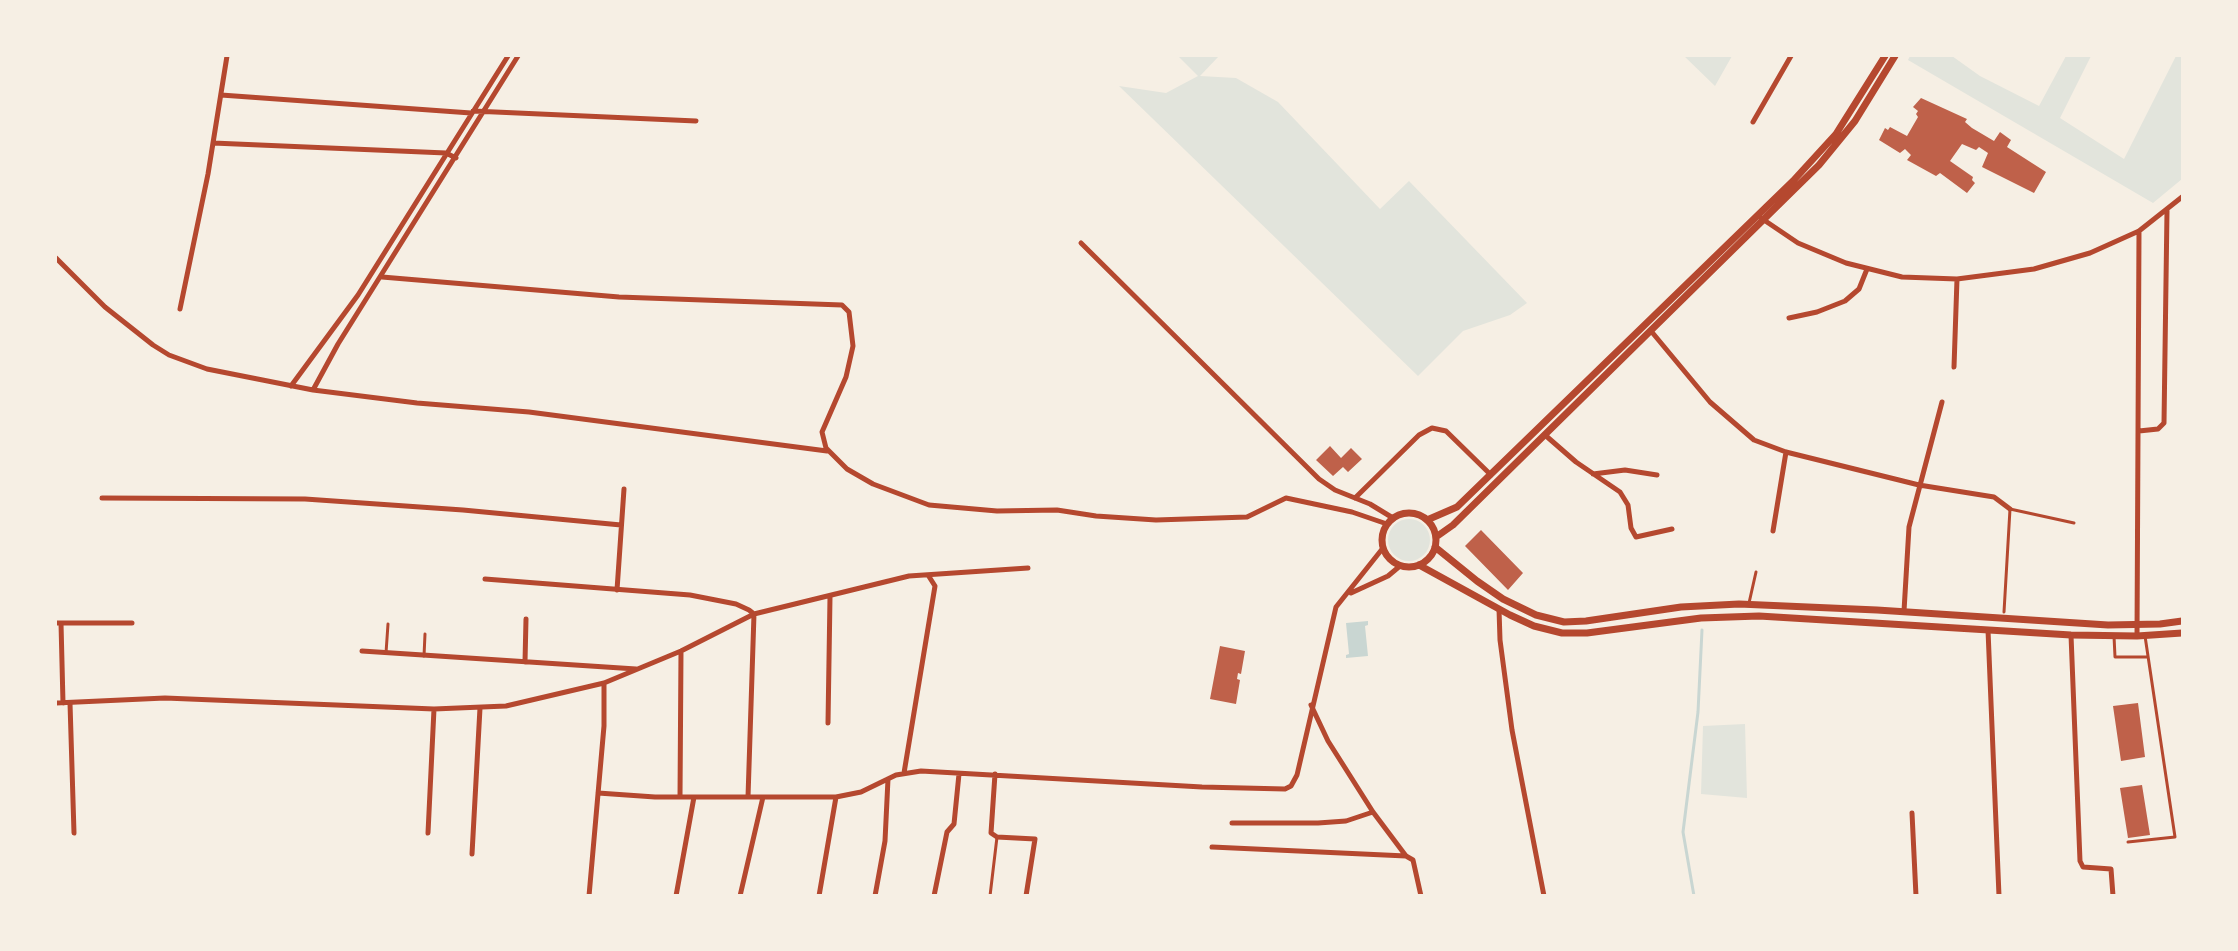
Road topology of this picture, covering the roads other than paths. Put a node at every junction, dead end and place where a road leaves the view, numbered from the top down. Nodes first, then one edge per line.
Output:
1 (226, 56) edge
2 (508, 56) edge
3 (518, 56) edge
4 (1791, 56) edge
5 (1885, 56) edge
6 (1895, 56) edge
7 (495, 76) junction
8 (504, 80) junction
9 (221, 95) junction
10 (485, 111) junction
11 (472, 112) junction
12 (696, 121) dead end
13 (1753, 123) dead end
14 (213, 143) junction
15 (446, 153) junction
16 (456, 158) junction
17 (2182, 197) edge
18 (2168, 211) junction
19 (1761, 218) junction
20 (2139, 231) junction
21 (1082, 243) dead end
22 (56, 258) edge
23 (1867, 270) junction
24 (382, 277) junction
25 (1958, 279) junction
26 (180, 309) dead end
27 (348, 309) junction
28 (357, 314) junction
29 (1789, 318) dead end
30 (1651, 331) junction
31 (1954, 367) dead end
32 (291, 386) junction
33 (313, 390) junction
34 (1942, 402) dead end
35 (2139, 431) junction
36 (1545, 435) junction
37 (828, 451) junction
38 (1786, 452) junction
39 (1593, 474) junction
40 (1491, 475) junction
41 (1657, 475) dead end
42 (1919, 484) junction
43 (624, 489) dead end
44 (102, 498) dead end
45 (1355, 498) junction
46 (2010, 509) junction
47 (1427, 520) junction
48 (1390, 521) junction
49 (2073, 523) dead end
50 (621, 525) junction
51 (1672, 529) dead end
52 (1773, 531) dead end
53 (1436, 537) junction
54 (1435, 547) junction
55 (1383, 548) junction
56 (1419, 565) junction
57 (1400, 566) junction
58 (1028, 568) dead end
59 (1756, 572) dead end
60 (928, 574) junction
61 (485, 579) dead end
62 (617, 590) junction
63 (1347, 595) junction
64 (830, 597) junction
65 (1748, 604) junction
66 (1499, 609) junction
67 (1904, 611) junction
68 (2004, 612) dead end
69 (754, 614) junction
70 (526, 619) dead end
71 (2182, 621) edge
72 (58, 623) edge
73 (132, 623) dead end
74 (388, 624) dead end
75 (2137, 626) junction
76 (1988, 630) junction
77 (2182, 633) edge
78 (425, 634) dead end
79 (2071, 635) junction
80 (2114, 636) junction
81 (2137, 636) junction
82 (2145, 636) junction
83 (362, 651) dead end
84 (681, 651) junction
85 (386, 653) junction
86 (424, 656) junction
87 (2148, 657) junction
88 (525, 662) junction
89 (638, 670) junction
90 (604, 682) junction
91 (56, 703) edge
92 (66, 703) junction
93 (1311, 705) junction
94 (480, 708) junction
95 (434, 709) junction
96 (828, 723) dead end
97 (903, 773) junction
98 (958, 774) junction
99 (995, 774) junction
100 (888, 779) junction
101 (598, 793) junction
102 (680, 797) junction
103 (694, 797) junction
104 (748, 797) junction
105 (764, 797) junction
106 (836, 797) junction
107 (1373, 812) junction
108 (1912, 813) dead end
109 (1232, 823) dead end
110 (74, 833) dead end
111 (428, 833) dead end
112 (997, 837) junction
113 (2128, 842) dead end
114 (1212, 848) dead end
115 (472, 854) dead end
116 (1406, 856) junction
117 (589, 896) edge
118 (676, 896) edge
119 (740, 896) edge
120 (819, 896) edge
121 (875, 896) edge
122 (934, 896) edge
123 (990, 896) edge
124 (1026, 896) edge
125 (1421, 896) edge
126 (1544, 896) edge
127 (1916, 896) edge
128 (1999, 896) edge
129 (2113, 896) edge

1 - 9 street
2 - 7 street
3 - 8 street
4 - 13 street
5 - 19 street
6 - 19 street
7 - 8 street
7 - 11 street
8 - 10 street
9 - 11 street
9 - 14 street
10 - 11 street
10 - 12 street
10 - 16 street
11 - 15 street
14 - 15 street
14 - 26 street
15 - 16 street
15 - 27 street
16 - 24 street
17 - 18 street
18 - 20 street
18 - 35 street
19 - 23 street
19 - 30 street
19 - 40 street
20 - 25 street
20 - 35 street
21 - 45 street
22 - 32 street
23 - 25 street
23 - 29 street
24 - 28 street
24 - 37 street
25 - 31 street
27 - 28 street
27 - 32 street
28 - 33 street
30 - 36 street
30 - 38 street
32 - 33 street
33 - 37 street
34 - 42 street
35 - 75 street
36 - 39 street
36 - 53 street
37 - 48 street
38 - 42 street
38 - 52 street
39 - 41 street
39 - 51 street
40 - 45 street
40 - 47 street
42 - 46 street
42 - 67 street
43 - 50 street
44 - 50 street
45 - 48 street
46 - 49 lane
46 - 68 lane
47 - 48 street
47 - 53 street
48 - 55 street
50 - 62 street
53 - 54 street
54 - 56 street
54 - 65 street
55 - 57 street
55 - 63 street
56 - 57 street
56 - 66 street
57 - 63 street
58 - 60 street
59 - 65 lane
60 - 64 street
60 - 97 street
61 - 62 street
62 - 69 street
63 - 93 street
64 - 69 street
64 - 96 street
65 - 67 street
66 - 76 street
66 - 126 street
67 - 75 street
69 - 84 street
69 - 104 street
70 - 88 street
71 - 75 street
72 - 73 street
72 - 92 street
74 - 85 lane
75 - 81 street
76 - 79 street
76 - 128 street
77 - 82 street
78 - 86 lane
79 - 80 street
79 - 129 street
80 - 81 street
80 - 87 lane
81 - 82 street
82 - 87 lane
83 - 85 street
84 - 89 street
84 - 102 street
85 - 86 street
86 - 88 street
87 - 113 lane
88 - 89 street
89 - 90 street
90 - 94 street
90 - 101 street
91 - 92 street
92 - 95 street
92 - 110 street
93 - 99 street
93 - 107 street
94 - 95 street
94 - 115 street
95 - 111 street
97 - 98 street
97 - 100 street
98 - 99 street
98 - 122 street
99 - 112 street
100 - 106 street
100 - 121 street
101 - 102 street
101 - 117 street
102 - 103 street
103 - 104 street
103 - 118 street
104 - 105 street
105 - 106 street
105 - 119 street
106 - 120 street
107 - 109 street
107 - 116 street
108 - 127 street
112 - 123 lane
112 - 124 street
114 - 116 street
116 - 125 street

